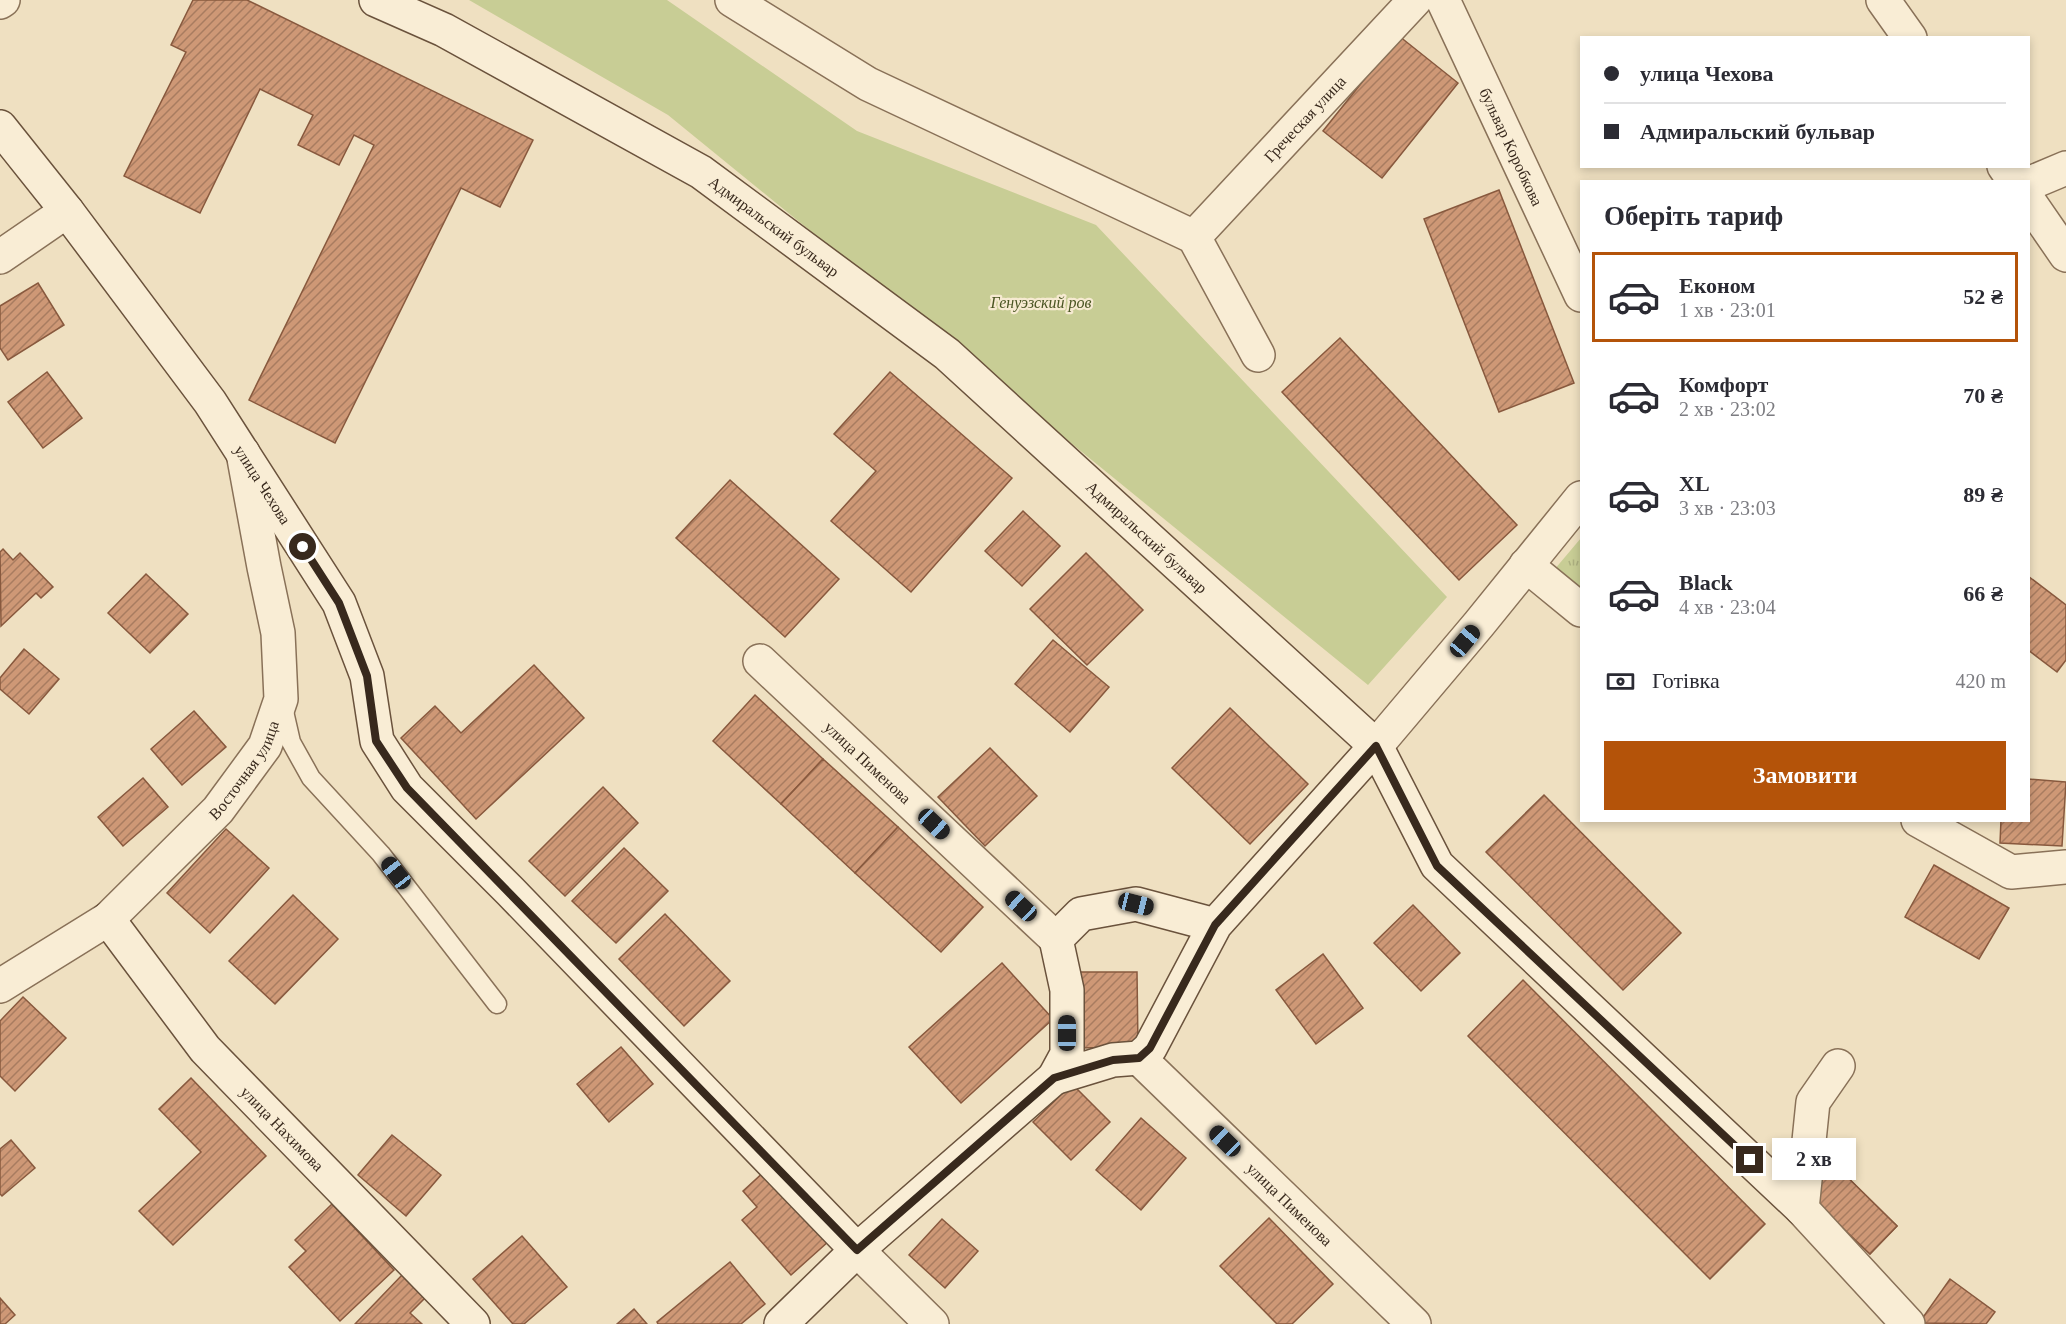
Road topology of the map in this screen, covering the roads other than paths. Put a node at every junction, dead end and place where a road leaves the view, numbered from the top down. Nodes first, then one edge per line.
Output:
1 (376, 0) edge
2 (732, 0) edge
3 (1415, 0) edge
4 (1443, 0) edge
5 (1883, 0) edge
6 (1909, 36) edge
7 (0, 127) edge
8 (2066, 168) edge
9 (2030, 183) edge
10 (2030, 203) edge
11 (67, 211) junction
12 (1194, 237) junction
13 (2066, 255) edge
14 (0, 257) edge
15 (1580, 293) edge
16 (1258, 355) dead end
17 (243, 453) junction
18 (1580, 499) edge
19 (1527, 565) junction
20 (1580, 609) edge
21 (760, 661) dead end
22 (281, 699) junction
23 (1376, 746) junction
24 (1922, 822) edge
25 (2066, 867) edge
26 (108, 919) junction
27 (1215, 925) junction
28 (1056, 939) junction
29 (0, 986) edge
30 (497, 1004) dead end
31 (1139, 1058) junction
32 (1838, 1066) dead end
33 (1054, 1078) junction
34 (1802, 1209) junction
35 (857, 1250) junction
36 (473, 1324) edge
37 (781, 1324) edge
38 (932, 1324) edge
39 (1414, 1324) edge
40 (1908, 1324) edge

1 - 23 street, Адмиральский бульвар
2 - 12 street
3 - 12 street, Греческая улица
4 - 15 street, бульвар Коробкова
5 - 6 street
7 - 11 street, улица Чехова
8 - 9 street
10 - 13 street
11 - 14 street
11 - 17 street, улица Чехова
12 - 16 street
17 - 22 street, Восточная улица
17 - 35 street, улица Чехова
18 - 19 street
19 - 20 street
19 - 23 street
21 - 28 street, улица Пименова
22 - 26 street, Восточная улица
22 - 30 lane
23 - 27 street
23 - 34 street, Адмиральский бульвар
24 - 25 street
26 - 29 street, Восточная улица
26 - 36 street, улица Нахимова
27 - 28 street
27 - 31 street
28 - 33 street
31 - 33 street
31 - 39 street, улица Пименова
32 - 34 street
33 - 35 street
34 - 40 street, Адмиральский бульвар
35 - 37 street
35 - 38 street, улица Чехова

